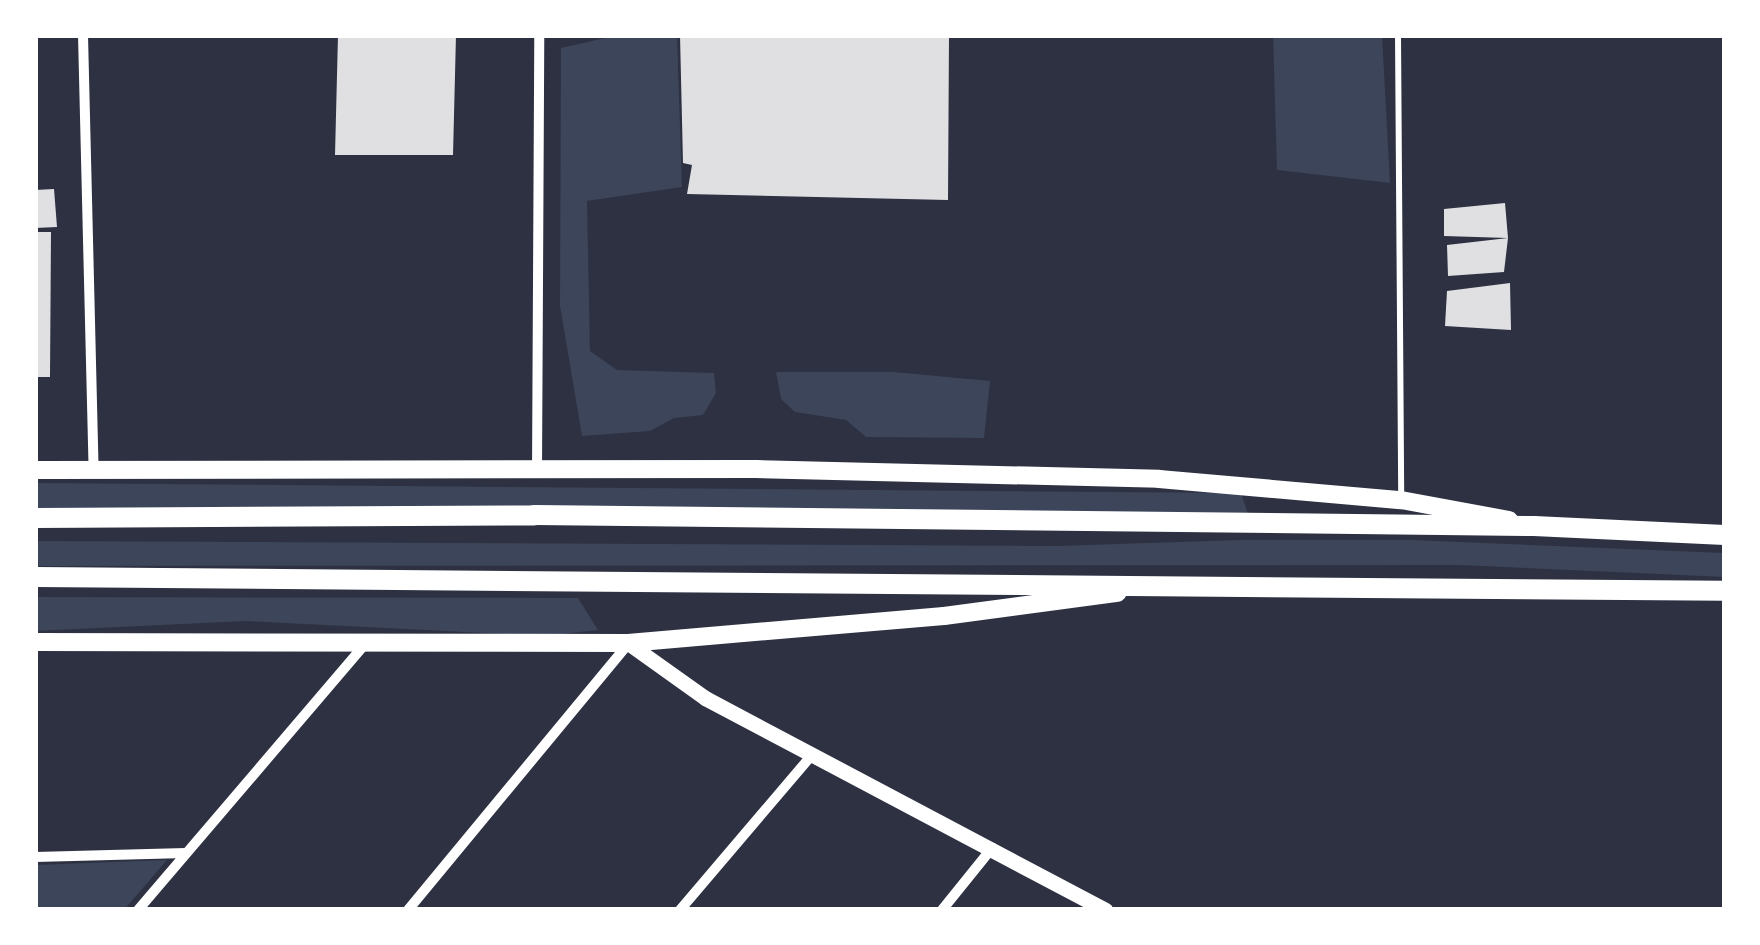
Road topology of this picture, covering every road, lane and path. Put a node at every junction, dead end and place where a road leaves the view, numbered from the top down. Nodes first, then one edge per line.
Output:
1 (83, 35) edge
2 (539, 35) edge
3 (1398, 35) edge
4 (35, 470) edge
5 (94, 470) junction
6 (537, 472) junction
7 (1401, 500) junction
8 (35, 518) edge
9 (1534, 526) junction
10 (1725, 535) edge
11 (35, 577) edge
12 (1166, 586) junction
13 (1725, 591) edge
14 (368, 641) junction
15 (35, 642) edge
16 (628, 643) junction
17 (812, 755) junction
18 (992, 847) junction
19 (186, 853) junction
20 (35, 857) edge
21 (138, 910) edge
22 (408, 910) edge
23 (680, 910) edge
24 (942, 910) edge
25 (1105, 910) edge

1 - 5 street
2 - 6 street
3 - 7 lane
4 - 5 main road
5 - 6 main road
6 - 7 main road
7 - 9 main road
8 - 9 highway
9 - 10 highway
11 - 12 highway
12 - 13 highway
12 - 16 main road
14 - 15 main road
14 - 16 main road
14 - 19 street
16 - 17 street
16 - 22 street
17 - 18 street
17 - 23 street
18 - 24 street
18 - 25 street
19 - 20 street
19 - 21 street

